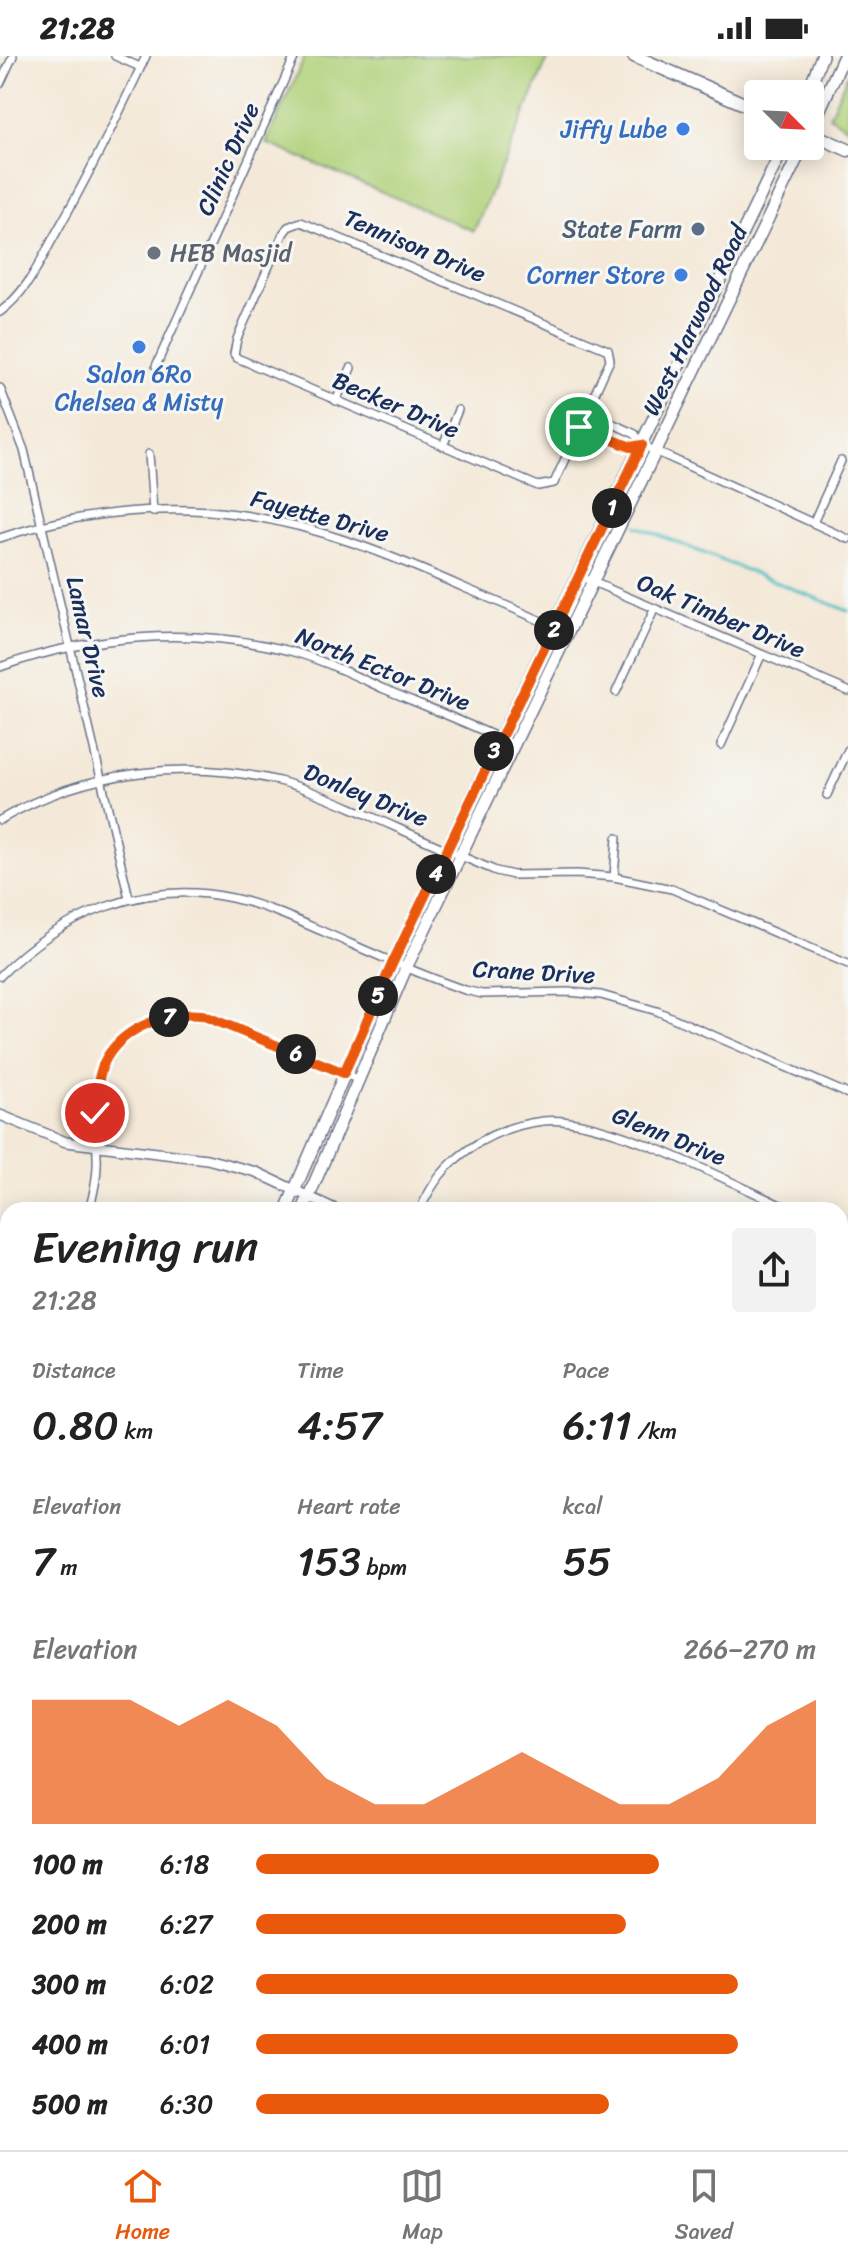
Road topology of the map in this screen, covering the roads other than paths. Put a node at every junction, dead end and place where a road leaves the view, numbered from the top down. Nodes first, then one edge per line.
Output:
1 (13, 56) edge
2 (115, 56) edge
3 (146, 56) edge
4 (295, 56) edge
5 (634, 56) edge
6 (822, 56) edge
7 (844, 56) edge
8 (140, 67) junction
9 (813, 80) edge
10 (0, 84) edge
11 (824, 101) edge
12 (744, 104) edge
13 (824, 139) edge
14 (848, 150) edge
15 (777, 160) edge
16 (796, 160) edge
17 (727, 267) junction
18 (741, 276) junction
19 (0, 312) edge
20 (234, 354) joint
21 (156, 366) dead end
22 (351, 368) dead end
23 (0, 388) edge
24 (336, 401) junction
25 (458, 410) dead end
26 (586, 411) junction
27 (579, 427) junction
28 (642, 445) junction
29 (443, 446) junction
30 (655, 452) junction
31 (149, 454) dead end
32 (841, 461) dead end
33 (153, 512) junction
34 (813, 523) junction
35 (42, 525) junction
36 (0, 538) edge
37 (848, 539) edge
38 (579, 576) junction
39 (592, 582) junction
40 (654, 610) junction
41 (555, 627) junction
42 (568, 634) junction
43 (70, 646) junction
44 (761, 656) junction
45 (0, 667) edge
46 (848, 691) edge
47 (616, 692) dead end
48 (500, 739) junction
49 (512, 744) junction
50 (721, 745) dead end
51 (848, 750) edge
52 (100, 781) junction
53 (827, 795) dead end
54 (0, 820) edge
55 (617, 838) dead end
56 (447, 850) junction
57 (461, 856) junction
58 (614, 877) junction
59 (129, 898) junction
60 (393, 962) junction
61 (848, 964) edge
62 (406, 968) junction
63 (0, 976) edge
64 (344, 1073) junction
65 (357, 1079) junction
66 (848, 1094) edge
67 (0, 1115) edge
68 (96, 1147) junction
69 (295, 1189) junction
70 (310, 1195) junction
71 (91, 1202) edge
72 (289, 1202) edge
73 (307, 1202) edge
74 (323, 1202) edge
75 (424, 1202) edge
76 (773, 1202) edge

1 - 10 street
2 - 8 street
3 - 8 street
4 - 21 street, Clinic Drive
5 - 12 main road
6 - 9 main road
7 - 11 main road
8 - 19 street
13 - 14 main road
15 - 17 main road, West Harwood Road
16 - 18 main road, West Harwood Road
17 - 18 main road
17 - 28 main road, West Harwood Road
18 - 30 main road, West Harwood Road
20 - 24 street, Becker Drive
20 - 26 street, Tennison Drive
22 - 24 street
23 - 35 street, Lamar Drive
24 - 29 street, Becker Drive
25 - 29 street
26 - 27 street
26 - 28 street
27 - 28 street
27 - 29 street, Becker Drive
28 - 30 street
28 - 38 main road, West Harwood Road
30 - 34 street
30 - 39 main road, West Harwood Road
31 - 33 street
32 - 34 street
33 - 35 street, Fayette Drive
33 - 41 street, Fayette Drive
34 - 37 street
35 - 36 street, Fayette Drive
35 - 43 street, Lamar Drive
38 - 39 street, Oak Timber Drive
38 - 41 main road, West Harwood Road
39 - 40 street, Oak Timber Drive
39 - 42 main road, West Harwood Road
40 - 44 street, Oak Timber Drive
40 - 47 street
41 - 42 street, Fayette Drive
41 - 48 main road, West Harwood Road
42 - 49 main road, West Harwood Road
43 - 45 street, North Ector Drive
43 - 48 street, North Ector Drive
43 - 52 street, Lamar Drive
44 - 46 street, Oak Timber Drive
44 - 50 street
48 - 49 street, North Ector Drive
48 - 56 main road, West Harwood Road
49 - 57 main road, West Harwood Road
51 - 53 street
52 - 54 street, Donley Drive
52 - 56 street, Donley Drive
52 - 59 street, Lamar Drive
55 - 58 street
56 - 57 street, Donley Drive
56 - 60 main road, West Harwood Road
57 - 58 street, Donley Drive
57 - 62 main road, West Harwood Road
58 - 61 street, Donley Drive
59 - 60 street, Crane Drive
59 - 63 street, Crane Drive
60 - 62 street, Crane Drive
60 - 64 main road, West Harwood Road
62 - 65 main road, West Harwood Road
62 - 66 street, Crane Drive
64 - 65 street
64 - 68 street
64 - 69 main road, West Harwood Road
65 - 70 main road, West Harwood Road
67 - 68 street
68 - 69 street
68 - 71 street
69 - 70 street
69 - 72 main road, West Harwood Road
70 - 73 main road, West Harwood Road
70 - 74 street
75 - 76 street, Glenn Drive

